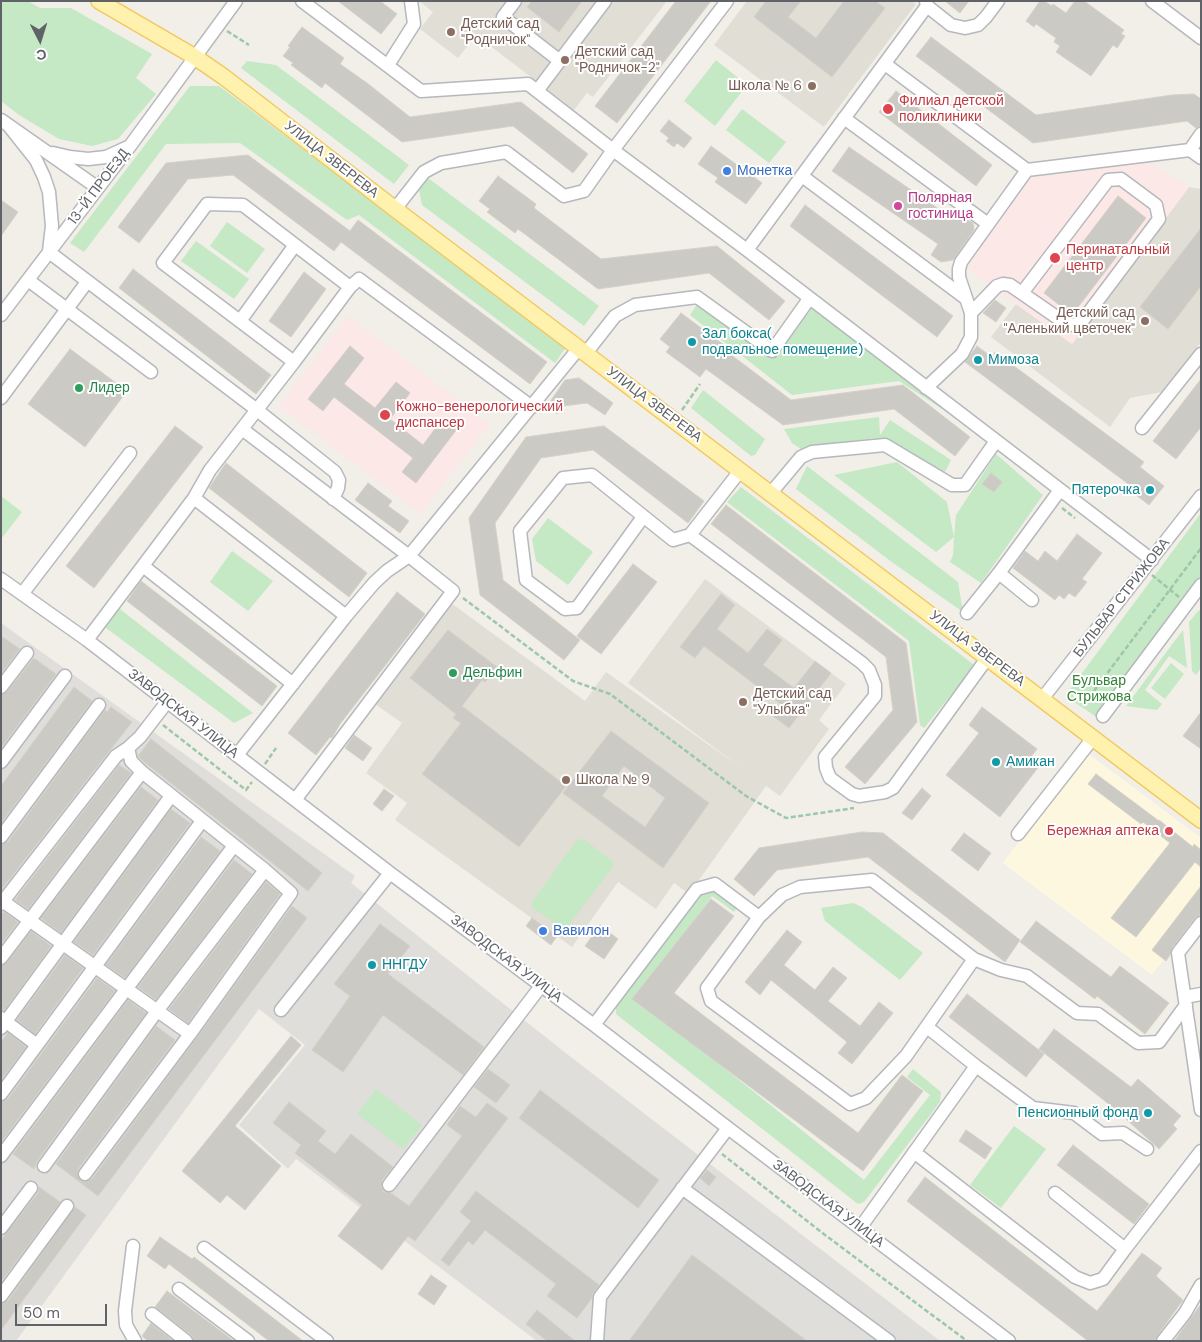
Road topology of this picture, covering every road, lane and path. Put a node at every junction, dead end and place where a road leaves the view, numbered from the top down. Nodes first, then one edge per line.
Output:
1 (99, 1) edge
2 (236, 1) edge
3 (302, 1) edge
4 (410, 1) edge
5 (515, 1) edge
6 (605, 1) edge
7 (727, 1) edge
8 (998, 1) edge
9 (1152, 1) edge
10 (927, 4) edge
11 (227, 31) dead end
12 (1201, 38) edge
13 (249, 45) dead end
14 (195, 57) junction
15 (560, 61) junction
16 (884, 64) junction
17 (388, 65) junction
18 (537, 91) junction
19 (844, 118) junction
20 (5, 123) edge
21 (1201, 134) edge
22 (130, 146) junction
23 (44, 150) junction
24 (613, 150) junction
25 (1190, 150) junction
26 (1201, 158) edge
27 (1027, 170) junction
28 (802, 176) junction
29 (98, 188) junction
30 (395, 209) junction
31 (988, 224) junction
32 (295, 245) junction
33 (747, 250) junction
34 (49, 252) junction
35 (28, 280) junction
36 (87, 282) junction
37 (350, 287) junction
38 (1022, 293) junction
39 (964, 297) junction
40 (809, 299) junction
41 (67, 309) junction
42 (971, 313) junction
43 (1, 315) edge
44 (240, 321) junction
45 (582, 350) junction
46 (1201, 354) edge
47 (294, 362) junction
48 (152, 372) dead end
49 (926, 388) junction
50 (1, 398) edge
51 (532, 406) junction
52 (257, 410) junction
53 (1142, 428) dead end
54 (242, 429) junction
55 (996, 442) junction
56 (130, 453) dead end
57 (740, 471) junction
58 (1060, 490) junction
59 (770, 494) junction
60 (1201, 496) edge
61 (194, 498) junction
62 (332, 499) junction
63 (643, 517) junction
64 (690, 535) junction
65 (1201, 548) edge
66 (409, 556) junction
67 (1152, 560) junction
68 (143, 566) junction
69 (1000, 573) junction
70 (1, 579) edge
71 (1200, 588) edge
72 (453, 591) junction
73 (22, 594) junction
74 (1032, 600) dead end
75 (966, 612) dead end
76 (346, 616) junction
77 (87, 640) junction
78 (27, 653) dead end
79 (988, 657) junction
80 (65, 676) dead end
81 (294, 684) junction
82 (1, 688) edge
83 (1042, 699) junction
84 (167, 702) junction
85 (1085, 703) dead end
86 (99, 705) dead end
87 (1103, 716) dead end
88 (158, 721) dead end
89 (1093, 738) junction
90 (128, 748) junction
91 (237, 755) junction
92 (1, 762) edge
93 (142, 772) junction
94 (246, 790) dead end
95 (171, 796) junction
96 (295, 800) junction
97 (859, 807) dead end
98 (1201, 820) edge
99 (202, 821) junction
100 (1018, 834) dead end
101 (1, 838) edge
102 (233, 847) junction
103 (265, 870) junction
104 (390, 873) junction
105 (2, 902) edge
106 (759, 917) junction
107 (29, 920) junction
108 (1201, 923) edge
109 (63, 944) junction
110 (1, 958) edge
111 (974, 959) junction
112 (95, 966) junction
113 (541, 986) junction
114 (126, 988) junction
115 (1201, 994) edge
116 (1185, 1001) junction
117 (157, 1010) junction
118 (280, 1010) dead end
119 (3, 1022) edge
120 (594, 1025) junction
121 (927, 1027) junction
122 (190, 1034) junction
123 (37, 1045) junction
124 (976, 1066) junction
125 (1, 1094) edge
126 (1201, 1110) edge
127 (728, 1128) junction
128 (713, 1147) junction
129 (1147, 1149) dead end
130 (1201, 1151) edge
131 (914, 1152) junction
132 (1, 1156) edge
133 (44, 1166) dead end
134 (85, 1174) dead end
135 (389, 1185) dead end
136 (31, 1188) dead end
137 (682, 1188) junction
138 (1055, 1193) dead end
139 (67, 1206) dead end
140 (1, 1228) edge
141 (860, 1228) junction
142 (133, 1246) dead end
143 (204, 1248) dead end
144 (1125, 1249) junction
145 (1201, 1285) edge
146 (178, 1289) dead end
147 (1, 1296) edge
148 (152, 1314) dead end
149 (134, 1341) edge
150 (186, 1341) edge
151 (248, 1341) edge
152 (327, 1341) edge
153 (597, 1341) edge
154 (889, 1341) edge
155 (967, 1341) edge
156 (1009, 1341) edge
157 (1163, 1341) edge

1 - 14 main road, УЛИЦА ЗВЕРЕВА
2 - 14 street, 13-Й ПРОЕЗД
3 - 17 street
4 - 17 street
5 - 15 street
6 - 15 street
7 - 24 street
8 - 10 street
9 - 12 street
10 - 16 street
11 - 13 path
14 - 22 street, 13-Й ПРОЕЗД
14 - 30 main road, УЛИЦА ЗВЕРЕВА
15 - 18 street
16 - 19 street
16 - 27 street
17 - 18 street
18 - 24 street
19 - 28 street
19 - 31 street
20 - 23 street
20 - 34 street
21 - 25 street
22 - 23 street
22 - 29 street, 13-Й ПРОЕЗД
23 - 29 street
24 - 30 street
24 - 33 street
25 - 26 street
25 - 27 street
27 - 31 street
28 - 33 street
28 - 39 street
29 - 34 street, 13-Й ПРОЕЗД
30 - 45 main road, УЛИЦА ЗВЕРЕВА
31 - 39 street
32 - 37 street
32 - 44 street
32 - 44 street
33 - 40 street
34 - 35 street, 13-Й ПРОЕЗД
34 - 36 street
35 - 41 street
35 - 43 street, 13-Й ПРОЕЗД
36 - 41 street
36 - 52 street
37 - 47 street
37 - 51 street
38 - 38 street
38 - 42 street
39 - 42 street
40 - 45 street
40 - 49 street
41 - 48 street
41 - 50 street
42 - 49 street
44 - 47 street
45 - 51 street
45 - 57 main road, УЛИЦА ЗВЕРЕВА
46 - 53 street
47 - 52 street
49 - 55 street
51 - 66 street
52 - 54 street
52 - 62 street
54 - 61 street
54 - 62 street
55 - 58 street
55 - 59 street
56 - 73 street
57 - 59 main road, УЛИЦА ЗВЕРЕВА
57 - 64 street
58 - 67 street
58 - 69 street
59 - 79 main road, УЛИЦА ЗВЕРЕВА
60 - 67 street, БУЛЬВАР СТРИЖОВА
61 - 68 street
61 - 76 street
62 - 66 street
63 - 63 street
63 - 64 street
64 - 79 street
65 - 85 path
66 - 72 street
66 - 76 street
67 - 83 street, БУЛЬВАР СТРИЖОВА
68 - 77 street
68 - 81 street
69 - 74 street
69 - 75 street
70 - 73 street, ЗАВОДСКАЯ УЛИЦА
71 - 87 street
72 - 96 street
72 - 97 path
73 - 77 street, ЗАВОДСКАЯ УЛИЦА
76 - 81 street
77 - 84 street, ЗАВОДСКАЯ УЛИЦА
78 - 82 street
79 - 83 main road, УЛИЦА ЗВЕРЕВА
80 - 92 street
81 - 91 street
83 - 89 main road, УЛИЦА ЗВЕРЕВА
84 - 90 street
84 - 91 street, ЗАВОДСКАЯ УЛИЦА
86 - 101 street
88 - 94 path
89 - 98 main road, УЛИЦА ЗВЕРЕВА
89 - 100 street
90 - 93 street
90 - 105 street
91 - 96 street, ЗАВОДСКАЯ УЛИЦА
93 - 95 street
93 - 107 street
95 - 99 street
95 - 109 street
96 - 104 street, ЗАВОДСКАЯ УЛИЦА
99 - 102 street
99 - 112 street
102 - 103 street
102 - 114 street
103 - 117 street
103 - 122 street
104 - 113 street, ЗАВОДСКАЯ УЛИЦА
104 - 118 street
105 - 107 street
106 - 111 street
106 - 120 street
106 - 121 street
107 - 109 street
107 - 110 street
108 - 116 street
109 - 112 street
109 - 119 street
111 - 116 street
111 - 121 street
112 - 114 street
112 - 123 street
113 - 120 street, ЗАВОДСКАЯ УЛИЦА
113 - 135 street
114 - 117 street
114 - 132 street
115 - 116 street
116 - 126 street
117 - 122 street
117 - 133 street
119 - 123 street
120 - 127 street, ЗАВОДСКАЯ УЛИЦА
121 - 124 street
122 - 134 street
123 - 125 street
124 - 129 street
124 - 131 street
127 - 128 street
127 - 141 street, ЗАВОДСКАЯ УЛИЦА
128 - 137 street
128 - 155 path
130 - 144 street
131 - 141 street
131 - 144 street
136 - 140 street
137 - 153 street
137 - 154 street
138 - 144 street
139 - 147 street
141 - 156 street, ЗАВОДСКАЯ УЛИЦА
142 - 149 street
143 - 152 street
145 - 157 street
146 - 151 street
148 - 150 street

